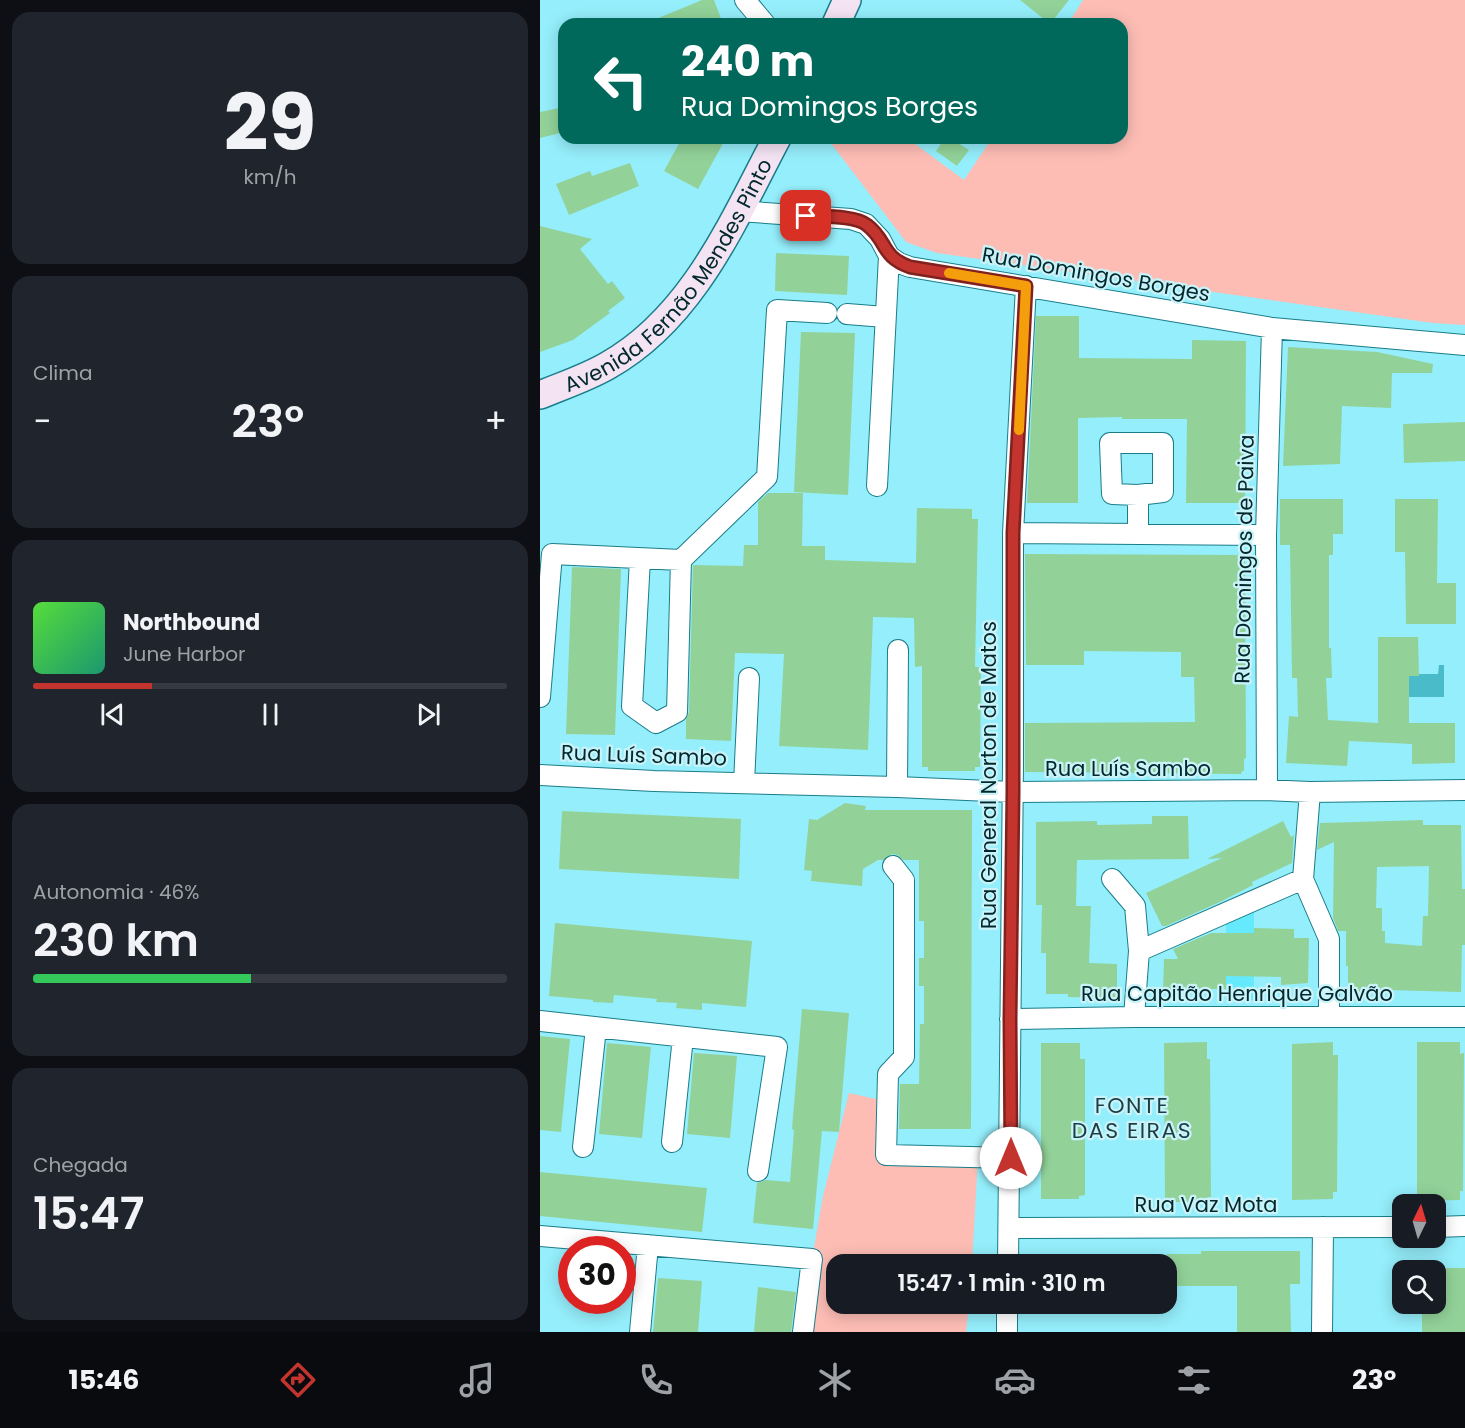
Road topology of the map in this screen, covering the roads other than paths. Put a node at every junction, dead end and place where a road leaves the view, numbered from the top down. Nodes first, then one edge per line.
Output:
1 (745, 0) edge
2 (847, 0) edge
3 (760, 18) edge
4 (839, 18) edge
5 (774, 144) edge
6 (738, 211) junction
7 (890, 256) junction
8 (1026, 286) junction
9 (827, 313) dead end
10 (847, 314) dead end
11 (885, 316) junction
12 (1272, 328) junction
13 (1465, 345) edge
14 (540, 395) edge
15 (877, 486) dead end
16 (1138, 495) dead end
17 (1013, 533) junction
18 (1138, 534) junction
19 (1266, 535) junction
20 (640, 559) junction
21 (681, 560) junction
22 (898, 650) dead end
23 (749, 678) dead end
24 (540, 697) edge
25 (540, 775) edge
26 (744, 783) junction
27 (897, 787) junction
28 (1267, 790) junction
29 (1465, 790) edge
30 (1013, 792) junction
31 (1310, 792) junction
32 (893, 866) dead end
33 (1112, 879) dead end
34 (1303, 879) junction
35 (1139, 951) junction
36 (1134, 1017) junction
37 (1329, 1017) junction
38 (1465, 1017) edge
39 (1010, 1019) junction
40 (540, 1021) edge
41 (596, 1028) junction
42 (683, 1037) junction
43 (672, 1142) dead end
44 (583, 1147) dead end
45 (1011, 1158) junction
46 (758, 1171) dead end
47 (1323, 1227) junction
48 (1392, 1227) edge
49 (1446, 1227) edge
50 (1465, 1227) edge
51 (1009, 1228) junction
52 (540, 1236) edge
53 (648, 1245) junction
54 (1008, 1254) edge
55 (1007, 1314) edge
56 (640, 1332) edge
57 (803, 1332) edge
58 (1006, 1332) edge
59 (1322, 1332) edge

1 - 3 street
2 - 4 main road
5 - 6 main road, Avenida Fernão Mendes Pinto
6 - 7 street
6 - 14 main road, Avenida Fernão Mendes Pinto
7 - 8 street, Rua Domingos Borges
7 - 11 street
8 - 12 street, Rua Domingos Borges
8 - 17 street, Rua General Norton de Matos
9 - 21 street
10 - 11 street
11 - 15 street
12 - 13 street, Rua Domingos Borges
12 - 19 street, Rua Domingos de Paiva
16 - 18 street
17 - 18 street
17 - 30 street, Rua General Norton de Matos
18 - 19 street
19 - 28 street, Rua Domingos de Paiva
20 - 21 street
20 - 21 street
20 - 24 street
22 - 27 street
23 - 26 street
25 - 26 street, Rua Luís Sambo
26 - 27 street, Rua Luís Sambo
27 - 30 street, Rua Luís Sambo
28 - 30 street, Rua Luís Sambo
28 - 31 street, Rua Luís Sambo
29 - 31 street, Rua Luís Sambo
30 - 39 street, Rua General Norton de Matos
31 - 34 street
32 - 45 street
33 - 35 street
34 - 35 street
34 - 37 street
35 - 36 street
36 - 37 street, Rua Capitão Henrique Galvão
36 - 39 street, Rua Capitão Henrique Galvão
37 - 38 street, Rua Capitão Henrique Galvão
39 - 45 street, Rua General Norton de Matos
40 - 41 street
41 - 42 street
41 - 44 street
42 - 43 street
42 - 46 street
45 - 51 street, Rua General Norton de Matos
47 - 48 street, Rua Vaz Mota
47 - 51 street, Rua Vaz Mota
47 - 59 street
49 - 50 street
51 - 54 street, Rua General Norton de Matos
52 - 53 street
53 - 56 street
53 - 57 street
55 - 58 street

